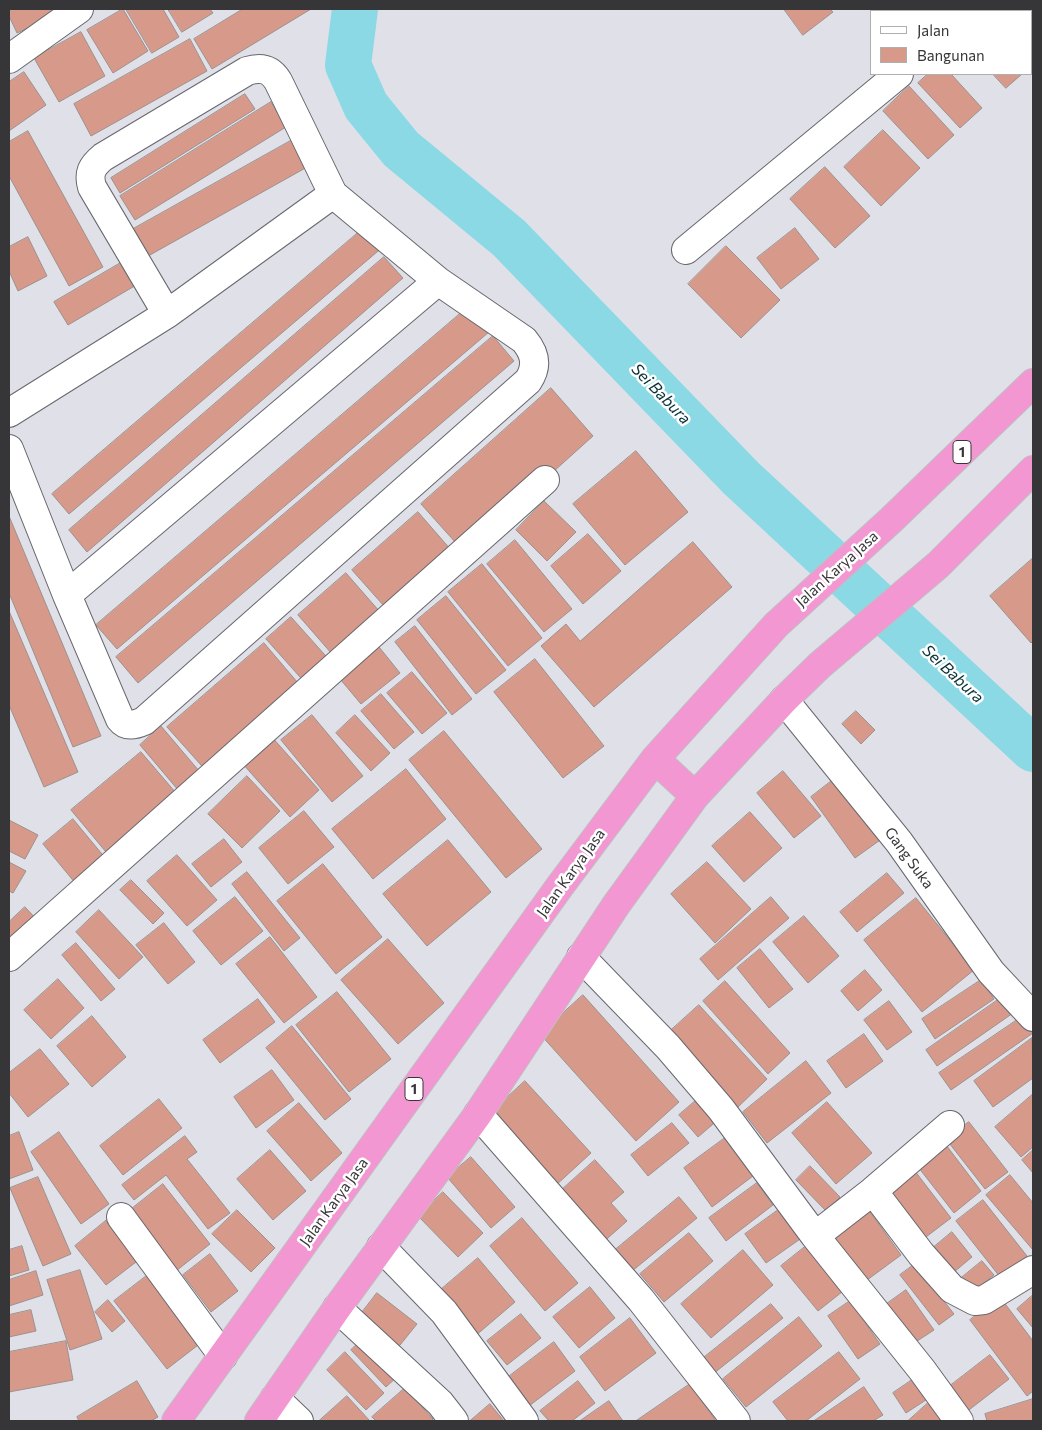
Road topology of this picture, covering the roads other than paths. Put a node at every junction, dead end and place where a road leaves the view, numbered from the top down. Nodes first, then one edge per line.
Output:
1 (79, 9) edge
2 (9, 59) edge
3 (899, 75) edge
4 (333, 194) junction
5 (686, 250) dead end
6 (438, 281) junction
7 (167, 314) junction
8 (1033, 383) edge
9 (9, 413) edge
10 (9, 449) edge
11 (1031, 476) edge
12 (545, 480) dead end
13 (67, 596) junction
14 (784, 700) junction
15 (655, 759) junction
16 (695, 796) junction
17 (9, 957) edge
18 (581, 957) junction
19 (1033, 1017) edge
20 (478, 1114) junction
21 (950, 1125) dead end
22 (873, 1191) junction
23 (121, 1217) dead end
24 (815, 1236) junction
25 (381, 1247) junction
26 (1033, 1270) edge
27 (337, 1308) junction
28 (223, 1356) junction
29 (275, 1398) junction
30 (176, 1421) edge
31 (259, 1421) edge
32 (299, 1421) edge
33 (454, 1421) edge
34 (524, 1421) edge
35 (736, 1421) edge
36 (959, 1421) edge

1 - 2 street
3 - 5 street
4 - 6 street
4 - 7 street
4 - 7 street
6 - 13 street
6 - 13 street
7 - 9 street
8 - 15 highway, Jalan Karya Jasa / 1
10 - 13 street
11 - 14 highway
12 - 17 street
14 - 16 highway
14 - 19 street, Gang Suka
15 - 16 highway
15 - 28 highway, Jalan Karya Jasa / 1
16 - 18 highway
18 - 20 highway
18 - 24 street
20 - 25 highway
20 - 35 street
21 - 22 street
22 - 24 street
22 - 26 street
23 - 28 street
24 - 36 street
25 - 27 highway
25 - 34 street
27 - 29 highway
27 - 33 street
28 - 30 highway, Jalan Karya Jasa / 1
29 - 31 highway
29 - 32 street

